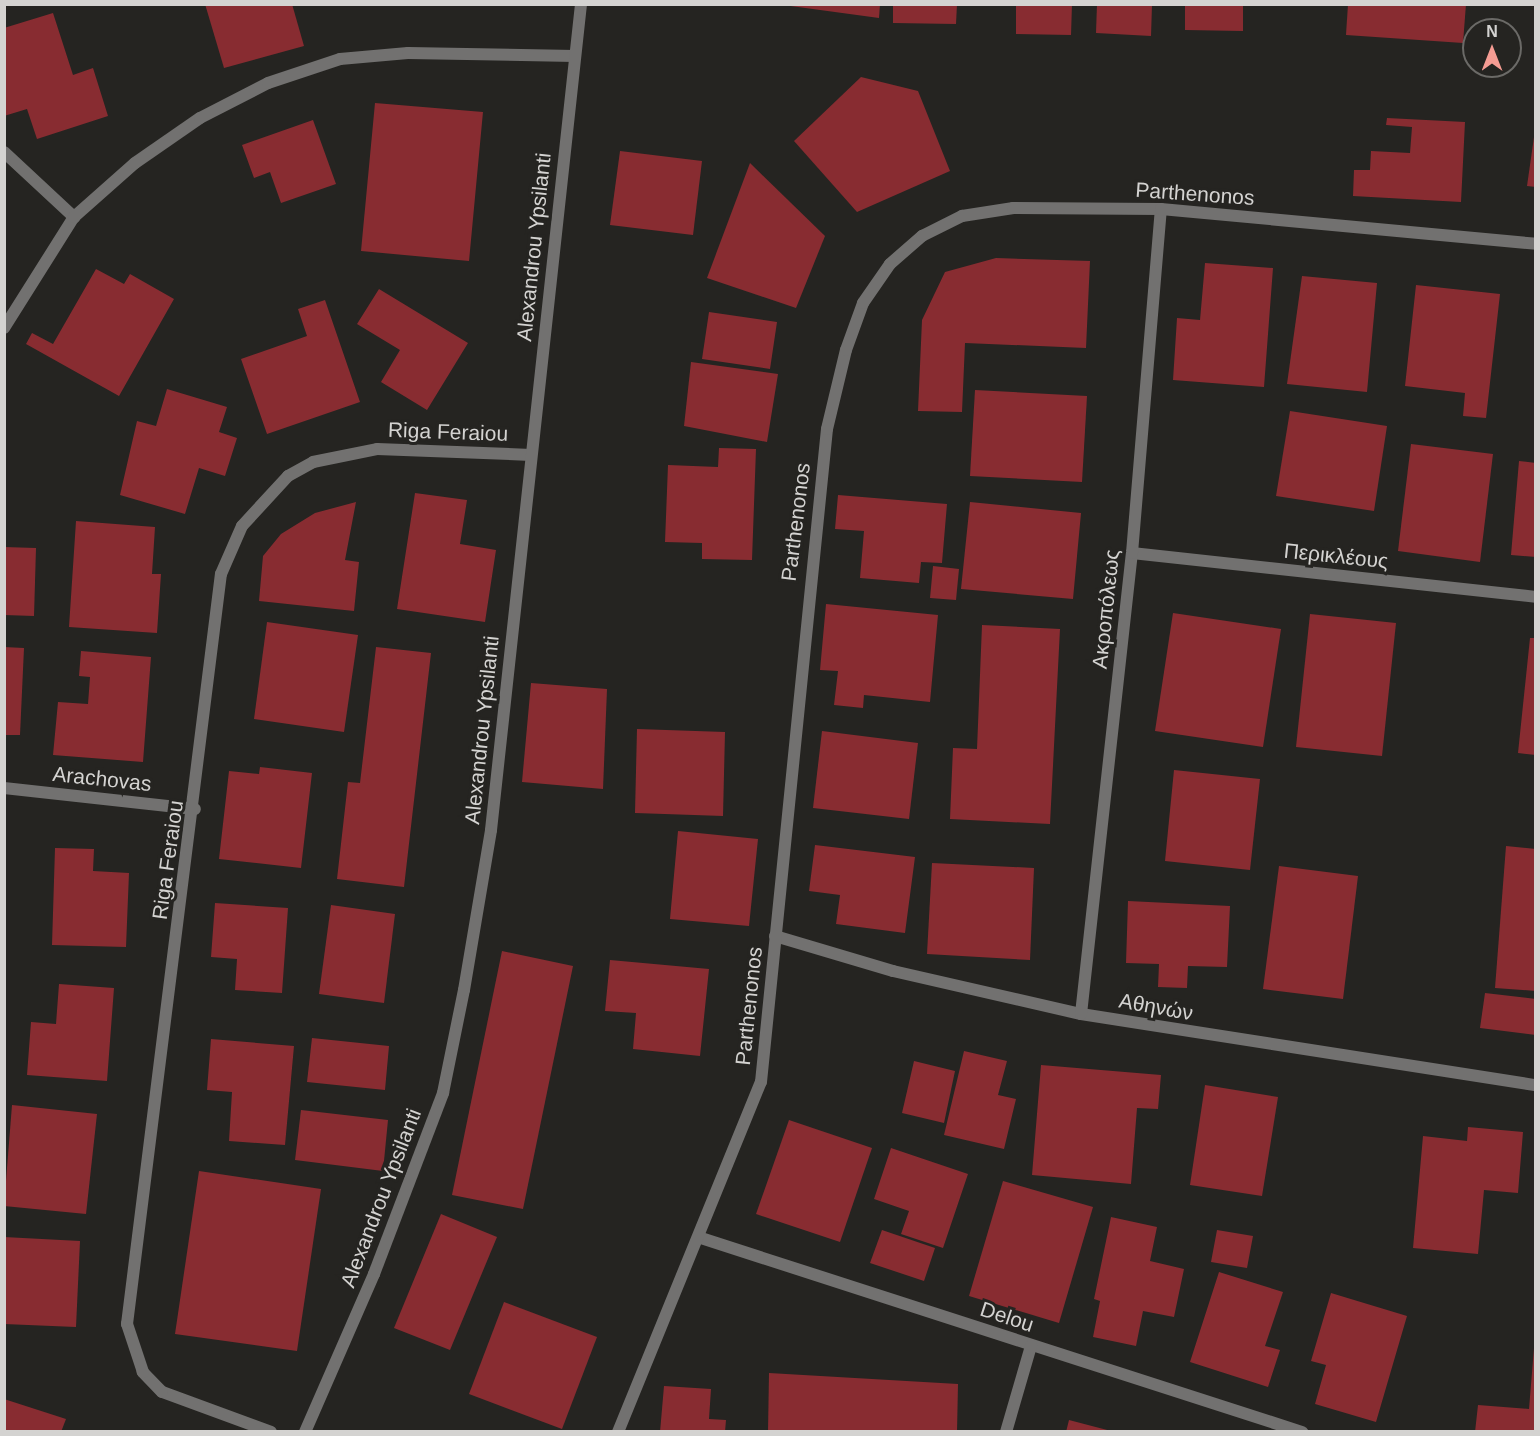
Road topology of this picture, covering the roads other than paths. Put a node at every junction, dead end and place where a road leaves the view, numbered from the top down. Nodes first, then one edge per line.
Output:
1 (581, 4) edge
2 (574, 56) junction
3 (4, 153) edge
4 (1161, 209) junction
5 (74, 217) junction
6 (1536, 244) edge
7 (4, 328) edge
8 (531, 455) junction
9 (1132, 553) junction
10 (1536, 597) edge
11 (4, 788) edge
12 (195, 808) junction
13 (775, 936) junction
14 (1081, 1014) junction
15 (1536, 1085) edge
16 (701, 1238) junction
17 (1031, 1346) junction
18 (271, 1431) edge
19 (304, 1431) edge
20 (618, 1431) edge
21 (1006, 1431) edge
22 (1302, 1431) edge

1 - 2 street, Alexandrou Ypsilanti
2 - 5 street
2 - 8 street, Alexandrou Ypsilanti
3 - 5 street
4 - 6 street, Parthenonos
4 - 9 street, Ακροπόλεως
4 - 13 street, Parthenonos
5 - 7 street
8 - 12 street, Riga Feraiou
8 - 19 street, Alexandrou Ypsilanti
9 - 10 street, Περικλέους
9 - 14 street, Ακροπόλεως
11 - 12 street, Arachovas
12 - 18 street, Riga Feraiou
13 - 14 street, Αθηνών
13 - 16 street, Parthenonos
14 - 15 street, Αθηνών
16 - 17 street, Delou
16 - 20 street, Parthenonos
17 - 21 street
17 - 22 street, Delou

